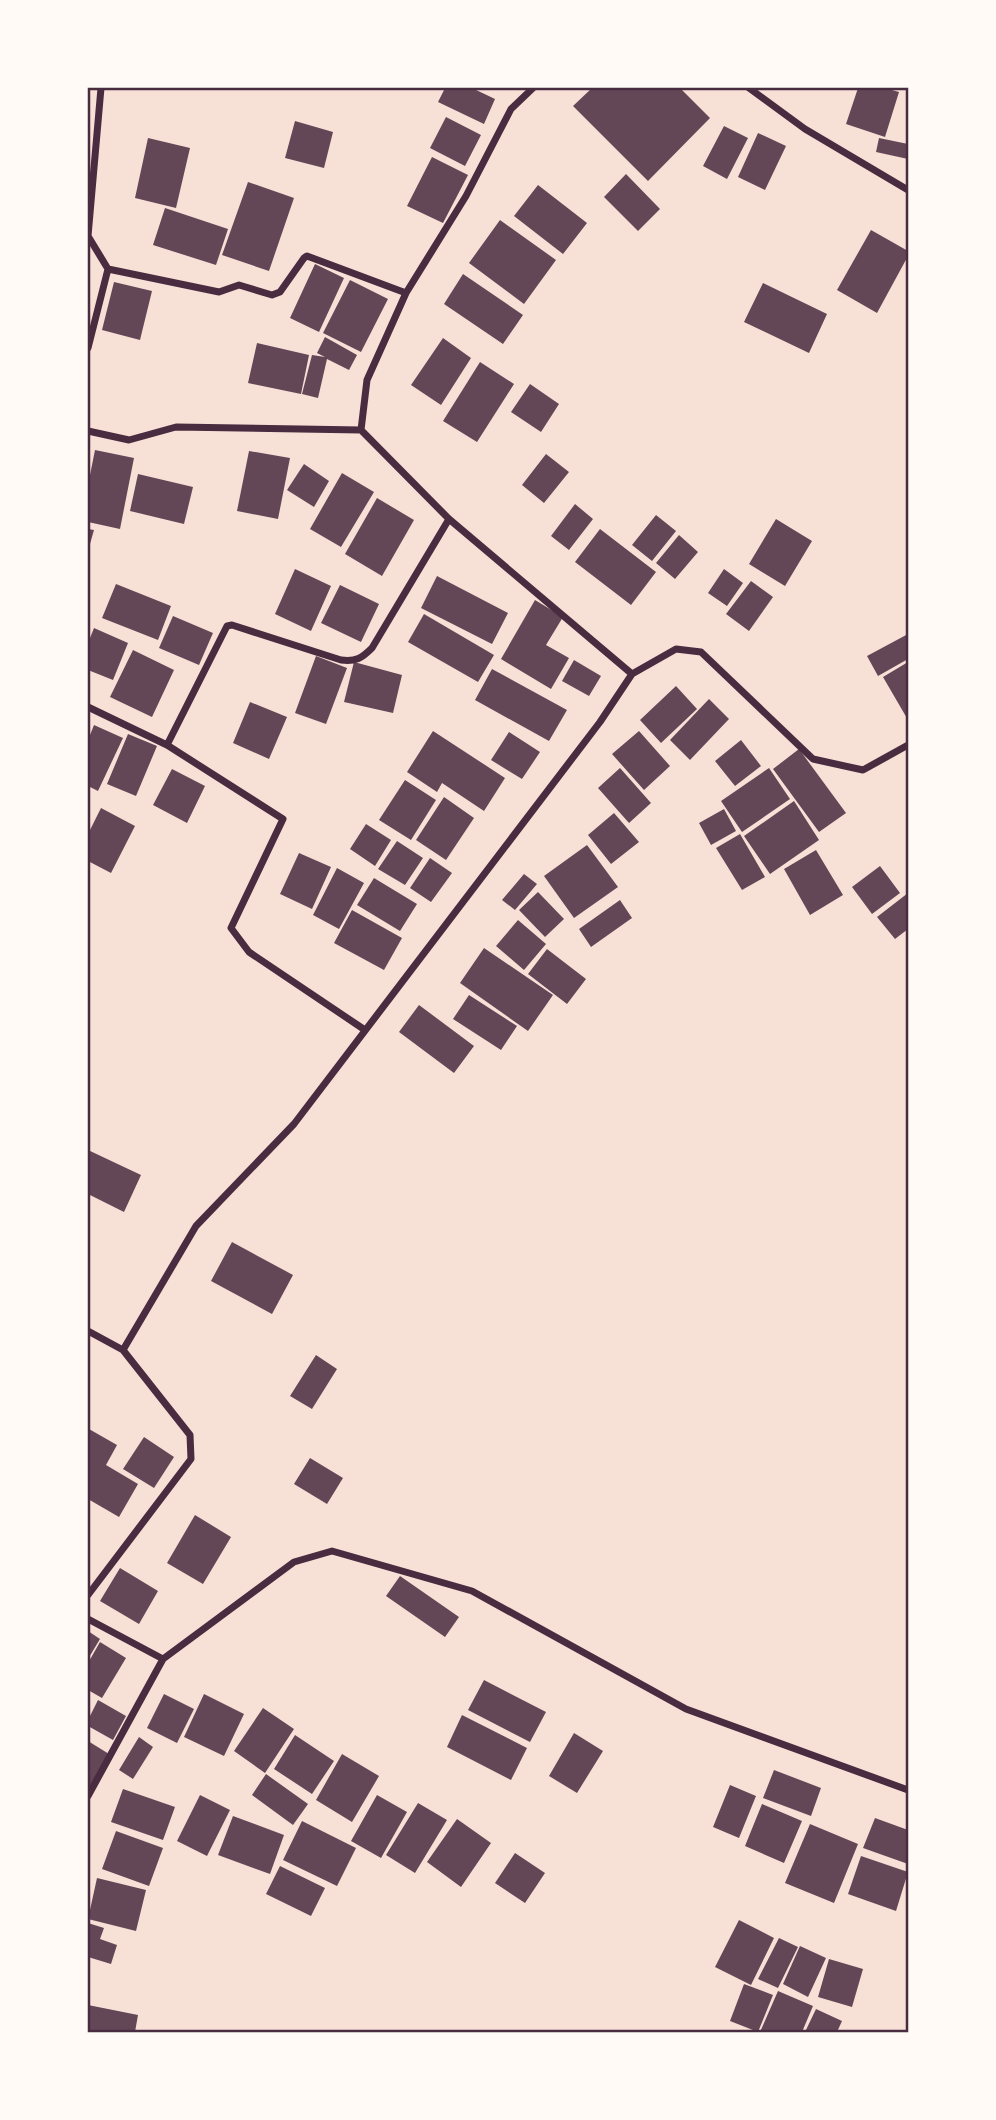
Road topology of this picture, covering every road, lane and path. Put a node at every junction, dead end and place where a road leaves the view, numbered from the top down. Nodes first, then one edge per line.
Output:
1 (100, 88) edge
2 (533, 88) edge
3 (749, 88) edge
4 (908, 190) edge
5 (108, 269) junction
6 (407, 293) junction
7 (88, 348) edge
8 (361, 430) junction
9 (88, 431) edge
10 (449, 519) junction
11 (632, 674) junction
12 (88, 707) edge
13 (167, 745) junction
14 (908, 745) edge
15 (365, 1030) junction
16 (88, 1331) edge
17 (123, 1350) junction
18 (88, 1595) edge
19 (88, 1619) edge
20 (163, 1658) junction
21 (908, 1790) edge
22 (88, 1796) edge

1 - 5 street
2 - 6 street
3 - 4 street
5 - 6 street
5 - 7 street
6 - 8 street
8 - 9 street
8 - 10 street
10 - 11 street
10 - 13 street
11 - 14 street
11 - 15 street
12 - 13 street
13 - 15 street
15 - 17 street
16 - 17 street
17 - 18 street
19 - 20 street
20 - 21 street
20 - 22 street

